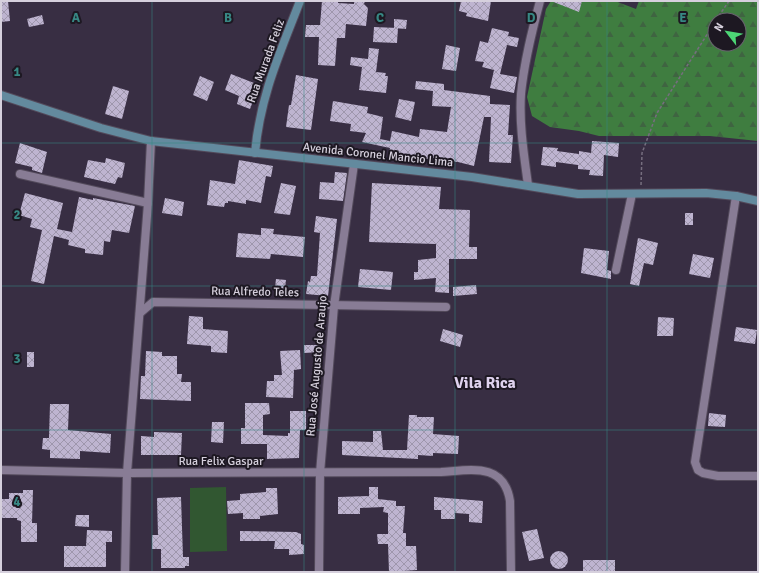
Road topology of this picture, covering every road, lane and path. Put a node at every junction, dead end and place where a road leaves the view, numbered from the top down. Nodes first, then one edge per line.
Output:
1 (300, 1) edge
2 (540, 1) edge
3 (729, 1) edge
4 (722, 12) edge
5 (707, 35) edge
6 (1, 95) edge
7 (151, 141) junction
8 (255, 153) junction
9 (354, 164) junction
10 (20, 174) dead end
11 (528, 185) junction
12 (641, 193) junction
13 (632, 194) junction
14 (736, 196) junction
15 (758, 201) edge
16 (148, 203) junction
17 (616, 270) dead end
18 (334, 306) junction
19 (446, 307) dead end
20 (140, 313) junction
21 (1, 470) edge
22 (127, 473) junction
23 (320, 473) junction
24 (758, 476) edge
25 (125, 572) edge
26 (319, 572) edge
27 (510, 572) edge

1 - 8 street, Rua Murada Feliz
2 - 11 street
3 - 4 path
5 - 12 path
6 - 7 street, Avenida Coronel Mancio Lima
7 - 8 street, Avenida Coronel Mancio Lima
7 - 16 street
8 - 9 street, Avenida Coronel Mancio Lima
9 - 11 street, Avenida Coronel Mancio Lima
9 - 18 street, Rua José Augusto de Araujo
10 - 16 street
11 - 13 street, Avenida Coronel Mancio Lima
12 - 13 street, Avenida Coronel Mancio Lima
12 - 14 street, Avenida Coronel Mancio Lima
13 - 17 street
14 - 15 street, Avenida Coronel Mancio Lima
14 - 24 street
16 - 20 street
18 - 19 street, Rua Alfredo Teles
18 - 20 street, Rua Alfredo Teles
18 - 23 street, Rua José Augusto de Araujo
20 - 22 street
21 - 22 street, Rua Felix Gaspar
22 - 23 street, Rua Felix Gaspar
22 - 25 street
23 - 26 street, Rua José Augusto de Araujo
23 - 27 street, Rua Felix Gaspar

